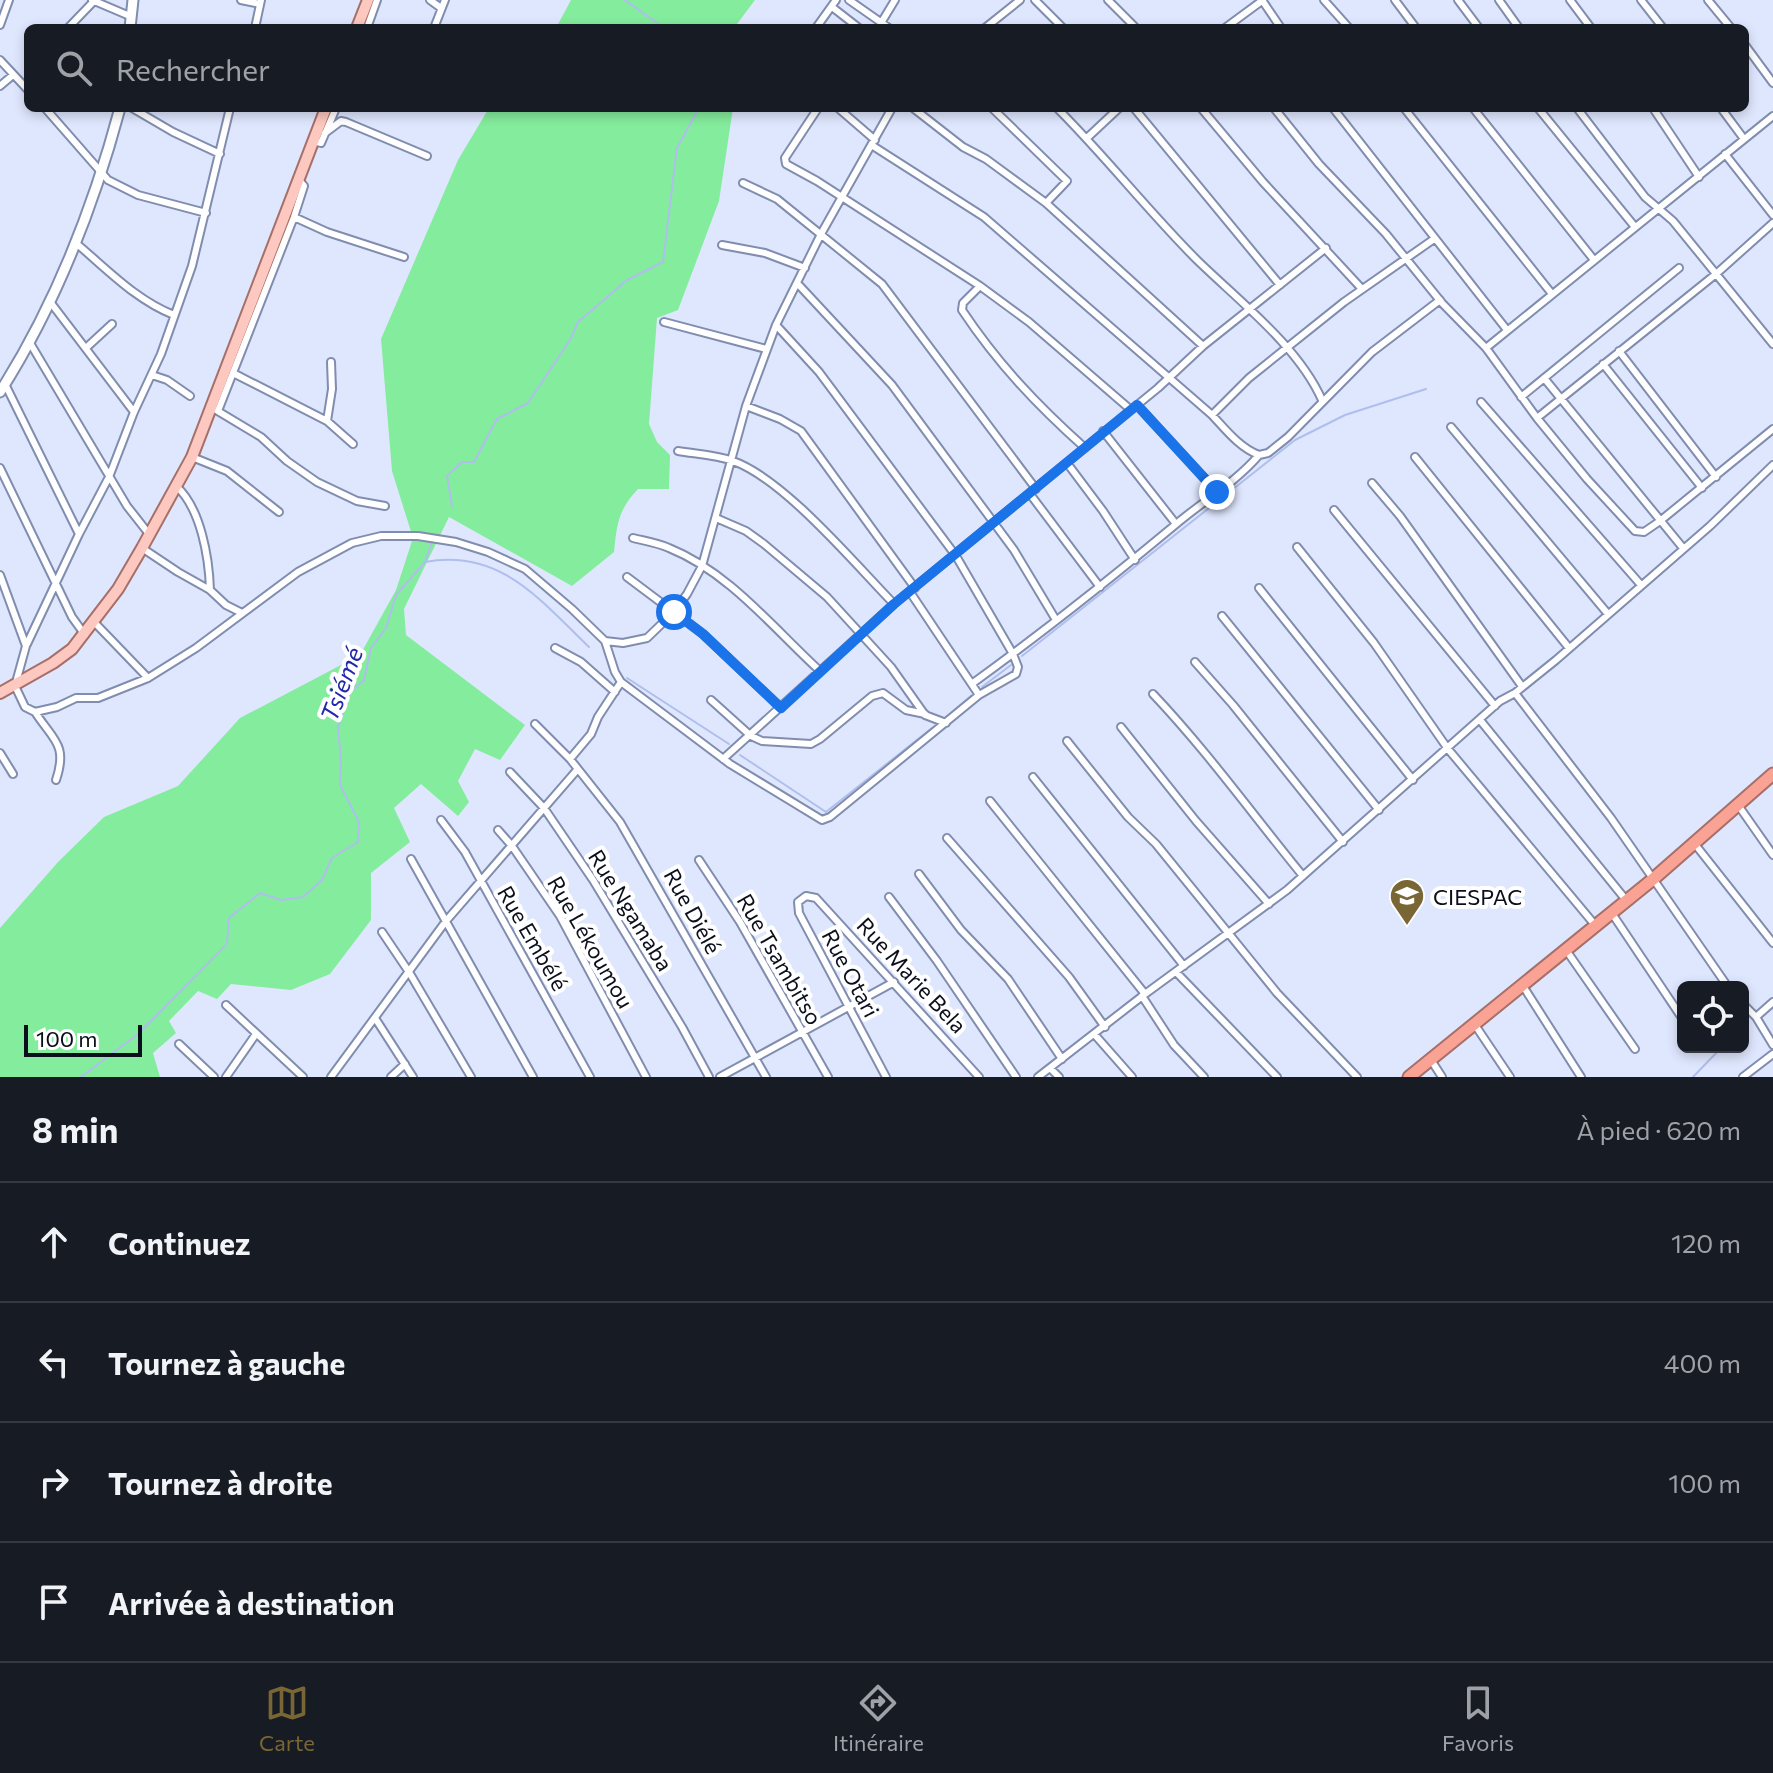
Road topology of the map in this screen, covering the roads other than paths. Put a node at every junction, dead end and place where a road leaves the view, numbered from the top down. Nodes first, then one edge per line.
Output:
1 (9, 0) edge
2 (93, 0) edge
3 (133, 0) edge
4 (241, 0) edge
5 (368, 0) edge
6 (377, 0) edge
7 (430, 0) edge
8 (445, 0) edge
9 (849, 0) edge
10 (895, 0) edge
11 (1020, 0) edge
12 (1035, 0) edge
13 (1108, 0) edge
14 (1262, 0) edge
15 (1324, 0) edge
16 (1395, 0) edge
17 (1458, 0) edge
18 (1499, 0) edge
19 (1570, 0) edge
20 (1641, 0) edge
21 (1708, 0) edge
22 (260, 2) edge
23 (834, 3) edge
24 (441, 8) junction
25 (132, 17) junction
26 (72, 24) edge
27 (131, 24) edge
28 (256, 24) edge
29 (359, 24) edge
30 (368, 24) edge
31 (435, 24) edge
32 (819, 24) edge
33 (855, 24) edge
34 (878, 24) edge
35 (881, 24) edge
36 (992, 24) edge
37 (1059, 24) edge
38 (1132, 24) edge
39 (1230, 24) edge
40 (1278, 24) edge
41 (1345, 24) edge
42 (1413, 24) edge
43 (1476, 24) edge
44 (1516, 24) edge
45 (1588, 24) edge
46 (1660, 24) edge
47 (1728, 24) edge
48 (0, 25) edge
49 (1749, 50) edge
50 (0, 60) edge
51 (13, 75) junction
52 (24, 80) edge
53 (21, 83) junction
54 (1773, 83) edge
55 (0, 86) edge
56 (24, 86) edge
57 (49, 112) edge
58 (119, 112) edge
59 (139, 112) edge
60 (229, 112) edge
61 (324, 112) edge
62 (334, 112) edge
63 (815, 112) edge
64 (842, 112) edge
65 (890, 112) edge
66 (918, 112) edge
67 (996, 112) edge
68 (1061, 112) edge
69 (1115, 112) edge
70 (1137, 112) edge
71 (1204, 112) edge
72 (1277, 112) edge
73 (1336, 112) edge
74 (1407, 112) edge
75 (1476, 112) edge
76 (1541, 112) edge
77 (1580, 112) edge
78 (1656, 112) edge
79 (1724, 112) edge
80 (1773, 116) edge
81 (325, 133) junction
82 (1087, 138) junction
83 (1744, 139) junction
84 (313, 141) junction
85 (874, 143) junction
86 (220, 154) junction
87 (1725, 154) junction
88 (427, 156) dead end
89 (102, 172) junction
90 (1699, 177) junction
91 (299, 179) junction
92 (743, 183) dead end
93 (843, 197) junction
94 (1046, 203) junction
95 (1658, 210) junction
96 (206, 213) junction
97 (1773, 215) edge
98 (294, 217) junction
99 (1773, 223) edge
100 (1635, 227) junction
101 (821, 234) junction
102 (1434, 239) junction
103 (77, 244) junction
104 (722, 245) dead end
105 (1326, 248) junction
106 (404, 257) dead end
107 (1407, 257) junction
108 (1594, 260) junction
109 (805, 268) junction
110 (1679, 268) dead end
111 (1716, 274) junction
112 (797, 283) junction
113 (1280, 285) junction
114 (980, 286) junction
115 (1362, 289) junction
116 (1552, 294) junction
117 (1440, 300) junction
118 (51, 303) junction
119 (1250, 309) junction
120 (174, 315) junction
121 (664, 322) dead end
122 (112, 324) dead end
123 (776, 325) junction
124 (1507, 330) junction
125 (30, 343) junction
126 (1773, 344) edge
127 (1203, 346) junction
128 (87, 347) junction
129 (1288, 348) junction
130 (1486, 348) junction
131 (766, 349) junction
132 (1619, 351) junction
133 (331, 362) dead end
134 (1603, 364) junction
135 (233, 373) junction
136 (152, 375) junction
137 (1168, 377) junction
138 (1544, 378) junction
139 (2, 388) edge
140 (190, 396) dead end
141 (1521, 397) junction
142 (1562, 398) junction
143 (1322, 400) junction
144 (1481, 402) dead end
145 (746, 406) junction
146 (1134, 407) junction
147 (214, 409) junction
148 (134, 412) junction
149 (1212, 415) junction
150 (1537, 418) junction
151 (327, 421) junction
152 (1451, 427) dead end
153 (1773, 429) edge
154 (1103, 431) junction
155 (353, 444) dead end
156 (1085, 448) junction
157 (678, 451) dead end
158 (1259, 455) junction
159 (192, 457) junction
160 (1415, 457) dead end
161 (731, 460) junction
162 (1067, 463) junction
163 (1773, 465) edge
164 (0, 468) edge
165 (109, 477) junction
166 (1716, 477) junction
167 (1372, 483) dead end
168 (176, 486) junction
169 (1702, 488) junction
170 (1033, 491) junction
171 (1217, 492) junction
172 (385, 506) dead end
173 (1334, 510) dead end
174 (279, 512) dead end
175 (716, 518) junction
176 (1660, 521) junction
177 (994, 523) junction
178 (1176, 524) junction
179 (79, 534) junction
180 (149, 534) junction
181 (633, 538) dead end
182 (1297, 547) dead end
183 (142, 548) junction
184 (1683, 548) junction
185 (956, 556) junction
186 (1135, 560) junction
187 (702, 566) junction
188 (0, 575) edge
189 (627, 577) dead end
190 (56, 584) junction
191 (1641, 585) junction
192 (1100, 587) junction
193 (1259, 588) dead end
194 (210, 590) junction
195 (913, 590) junction
196 (894, 604) junction
197 (674, 612) junction
198 (242, 613) junction
199 (1608, 614) junction
200 (1222, 616) dead end
201 (1056, 620) junction
202 (95, 623) junction
203 (862, 633) junction
204 (85, 635) junction
205 (605, 641) junction
206 (26, 646) junction
207 (555, 648) dead end
208 (1569, 648) junction
209 (1013, 654) junction
210 (1195, 662) dead end
211 (820, 671) junction
212 (148, 678) junction
213 (621, 682) junction
214 (973, 683) junction
215 (1521, 685) junction
216 (15, 686) junction
217 (1, 690) edge
218 (615, 692) junction
219 (1515, 693) junction
220 (1153, 694) dead end
221 (979, 695) junction
222 (711, 700) dead end
223 (1495, 706) junction
224 (781, 708) junction
225 (35, 712) junction
226 (925, 714) junction
227 (1480, 720) junction
228 (946, 723) junction
229 (535, 724) dead end
230 (1121, 727) dead end
231 (751, 736) junction
232 (1067, 741) dead end
233 (1448, 749) junction
234 (0, 753) edge
235 (570, 759) junction
236 (723, 759) junction
237 (577, 770) junction
238 (510, 772) dead end
239 (13, 774) dead end
240 (1773, 774) edge
241 (1033, 777) dead end
242 (56, 780) dead end
243 (1413, 780) junction
244 (990, 801) dead end
245 (1738, 805) junction
246 (544, 808) junction
247 (1379, 810) junction
248 (441, 820) dead end
249 (498, 830) dead end
250 (947, 838) dead end
251 (1343, 842) junction
252 (1694, 843) junction
253 (512, 846) junction
254 (1773, 855) edge
255 (411, 859) dead end
256 (699, 860) dead end
257 (919, 874) dead end
258 (1303, 876) junction
259 (1652, 880) junction
260 (479, 882) junction
261 (889, 897) dead end
262 (816, 898) joint
263 (1626, 900) junction
264 (1269, 904) junction
265 (1611, 912) junction
266 (446, 921) junction
267 (1595, 925) junction
268 (382, 932) dead end
269 (1227, 933) junction
270 (1773, 943) edge
271 (1566, 950) junction
272 (1184, 966) junction
273 (409, 972) junction
274 (1176, 972) junction
275 (1724, 981) edge
276 (894, 982) junction
277 (1523, 986) junction
278 (1143, 995) junction
279 (1773, 1002) edge
280 (226, 1005) dead end
281 (848, 1007) junction
282 (1749, 1010) edge
283 (1677, 1011) edge
284 (1756, 1017) junction
285 (375, 1018) junction
286 (1475, 1025) junction
287 (1105, 1027) junction
288 (802, 1032) junction
289 (256, 1034) junction
290 (1095, 1035) junction
291 (179, 1044) dead end
292 (1773, 1045) edge
293 (1635, 1049) dead end
294 (1773, 1054) edge
295 (755, 1059) junction
296 (1062, 1059) junction
297 (1431, 1060) junction
298 (405, 1064) junction
299 (1050, 1068) junction
300 (214, 1077) edge
301 (226, 1077) edge
302 (303, 1077) edge
303 (331, 1077) edge
304 (391, 1077) edge
305 (413, 1077) edge
306 (471, 1077) edge
307 (533, 1077) edge
308 (590, 1077) edge
309 (646, 1077) edge
310 (709, 1077) edge
311 (720, 1077) edge
312 (766, 1077) edge
313 (828, 1077) edge
314 (886, 1077) edge
315 (979, 1077) edge
316 (1016, 1077) edge
317 (1038, 1077) edge
318 (1059, 1077) edge
319 (1132, 1077) edge
320 (1204, 1077) edge
321 (1277, 1077) edge
322 (1357, 1077) edge
323 (1409, 1077) edge
324 (1442, 1077) edge
325 (1510, 1077) edge
326 (1581, 1077) edge
327 (1743, 1077) edge

1 - 48 street
2 - 25 street
2 - 26 street
3 - 25 street
4 - 22 street
5 - 29 main road
6 - 30 street
7 - 24 street
8 - 24 street
9 - 34 street
10 - 35 street
11 - 36 street
12 - 37 street
13 - 38 street
14 - 39 street
14 - 40 street
15 - 41 street
16 - 42 street
17 - 43 street
18 - 44 street
19 - 45 street
20 - 46 street
21 - 47 street
22 - 28 street
23 - 32 street
23 - 33 street
24 - 31 street
25 - 27 street
49 - 54 street
50 - 51 street
51 - 53 street
51 - 55 street
52 - 53 street
53 - 56 street
57 - 89 street
58 - 89 street
59 - 86 street
60 - 86 street
61 - 84 main road
62 - 81 street
63 - 93 street
64 - 85 street
65 - 85 street
66 - 94 street
67 - 94 street
68 - 82 street
69 - 82 street
70 - 113 street
71 - 105 street
72 - 107 street
73 - 102 street
74 - 116 street
75 - 108 street
76 - 100 street
77 - 95 street
78 - 90 street
79 - 83 street
80 - 83 street
81 - 84 street
81 - 88 street
82 - 119 street
83 - 87 street
84 - 91 main road
85 - 93 street
85 - 137 street
86 - 96 street
87 - 90 street
87 - 97 street
89 - 96 street
89 - 103 street
90 - 95 street
91 - 98 street
91 - 147 main road
92 - 101 street
93 - 101 street
93 - 114 street
94 - 127 street
95 - 100 street
95 - 111 street
96 - 120 street
98 - 106 street
98 - 135 street
99 - 111 street
100 - 108 street
101 - 109 street
101 - 170 street
102 - 107 street
102 - 124 street
103 - 118 street
103 - 120 street
104 - 109 street
105 - 113 street
105 - 115 street
107 - 115 street
107 - 117 street
108 - 116 street
109 - 112 street
110 - 138 street
111 - 126 street
111 - 132 street
112 - 123 street
112 - 177 street
113 - 119 street
114 - 146 street
114 - 156 street
115 - 129 street
116 - 124 street
117 - 130 street
117 - 143 street
118 - 125 street
118 - 128 street
119 - 127 street
119 - 129 street
120 - 136 street
121 - 131 street
122 - 128 street
123 - 131 street
123 - 185 street
124 - 130 street
125 - 139 street
125 - 165 street
127 - 137 street
128 - 148 street
129 - 143 street
129 - 149 street
130 - 141 street
131 - 145 street
132 - 134 street
132 - 166 street
133 - 151 street
134 - 142 street
134 - 169 street
135 - 147 street
135 - 151 street
136 - 140 street
136 - 148 street
137 - 146 street
137 - 149 street
138 - 141 street
138 - 142 street
139 - 179 street
141 - 150 street
142 - 150 street
142 - 176 street
143 - 158 street
144 - 191 street
145 - 161 street
145 - 195 street
146 - 154 street
146 - 171 street
147 - 159 main road
147 - 172 street
148 - 165 street
149 - 158 street
150 - 176 street
151 - 155 street
152 - 199 street
153 - 166 street
154 - 156 street
154 - 178 street
156 - 162 street
157 - 161 street
158 - 171 street
159 - 168 main road
159 - 174 street
160 - 208 street
161 - 175 street
161 - 196 street
162 - 170 street
162 - 186 street
163 - 184 street
164 - 190 street
165 - 179 street
165 - 180 street
166 - 169 street
167 - 215 street
168 - 180 main road
168 - 194 street
169 - 176 street
170 - 177 street
170 - 192 street
171 - 178 street
173 - 223 street
175 - 187 street
175 - 203 street
176 - 184 street
177 - 185 street
177 - 201 street
178 - 186 street
179 - 190 street
180 - 183 main road
181 - 187 street
182 - 233 street
183 - 194 street
183 - 202 main road
184 - 191 street
185 - 195 street
185 - 209 street
186 - 192 street
187 - 197 street
187 - 211 street
188 - 206 street
189 - 197 street
190 - 204 street
190 - 206 street
191 - 199 street
192 - 201 street
193 - 243 street
194 - 198 street
195 - 196 street
195 - 214 street
196 - 203 street
197 - 205 street
197 - 224 street
198 - 205 street
198 - 212 street
199 - 208 street
200 - 247 street
201 - 209 street
202 - 204 main road
202 - 212 street
203 - 211 street
203 - 226 street
204 - 216 main road
205 - 213 street
206 - 216 street
207 - 218 street
208 - 215 street
209 - 214 street
209 - 221 street
210 - 251 street
211 - 224 street
212 - 225 street
213 - 218 street
213 - 236 street
214 - 221 street
215 - 219 street
216 - 217 main road
216 - 225 street
218 - 235 street
219 - 223 street
219 - 259 street
220 - 258 street
221 - 228 street
222 - 231 street
223 - 227 street
224 - 231 street
225 - 242 street
226 - 228 street
226 - 231 street
227 - 233 street
227 - 263 street
228 - 236 street
229 - 235 street, Rue Diélé
230 - 264 street
231 - 236 street
232 - 269 street
233 - 243 street
233 - 267 street
234 - 239 street
235 - 237 street, Rue Diélé
237 - 246 street
237 - 295 street, Rue Diélé
238 - 246 street, Rue Ngamaba
240 - 245 highway
241 - 272 street
243 - 247 street
244 - 278 street
245 - 252 highway
245 - 254 street
246 - 253 street
246 - 310 street, Rue Ngamaba
247 - 251 street
248 - 260 street, Rue Embélé
249 - 253 street, Rue Lékoumou
250 - 287 street
251 - 258 street
252 - 259 highway
252 - 270 street
253 - 260 street
253 - 309 street, Rue Lékoumou
255 - 266 street
256 - 288 street, Rue Tsambitso
257 - 296 street
258 - 264 street
259 - 263 highway
259 - 275 street
260 - 266 street
260 - 308 street, Rue Embélé
261 - 316 street
262 - 276 street, Rue Marie Bela
262 - 281 street, Rue Otari
263 - 265 highway
264 - 269 street
265 - 267 highway
265 - 283 street
266 - 273 street
266 - 307 street
267 - 271 highway
268 - 273 street
269 - 272 street
269 - 322 street
271 - 277 highway
271 - 293 street
272 - 274 street
273 - 285 street
273 - 306 street
274 - 278 street
274 - 321 street
276 - 281 street
276 - 315 street, Rue Marie Bela
277 - 286 highway
277 - 326 street
278 - 287 street
278 - 320 street
279 - 284 street
280 - 289 street
281 - 288 street
281 - 314 street, Rue Otari
282 - 284 street
284 - 292 street
285 - 298 street
285 - 303 street
286 - 297 highway
286 - 325 street
287 - 290 street
288 - 295 street
288 - 313 street, Rue Tsambitso
289 - 301 street
289 - 302 street
290 - 296 street
290 - 319 street
291 - 300 street
294 - 327 street
295 - 311 street
295 - 312 street, Rue Diélé
296 - 299 street
297 - 323 highway
297 - 324 street
298 - 304 street
298 - 305 street
299 - 317 street
299 - 318 street

